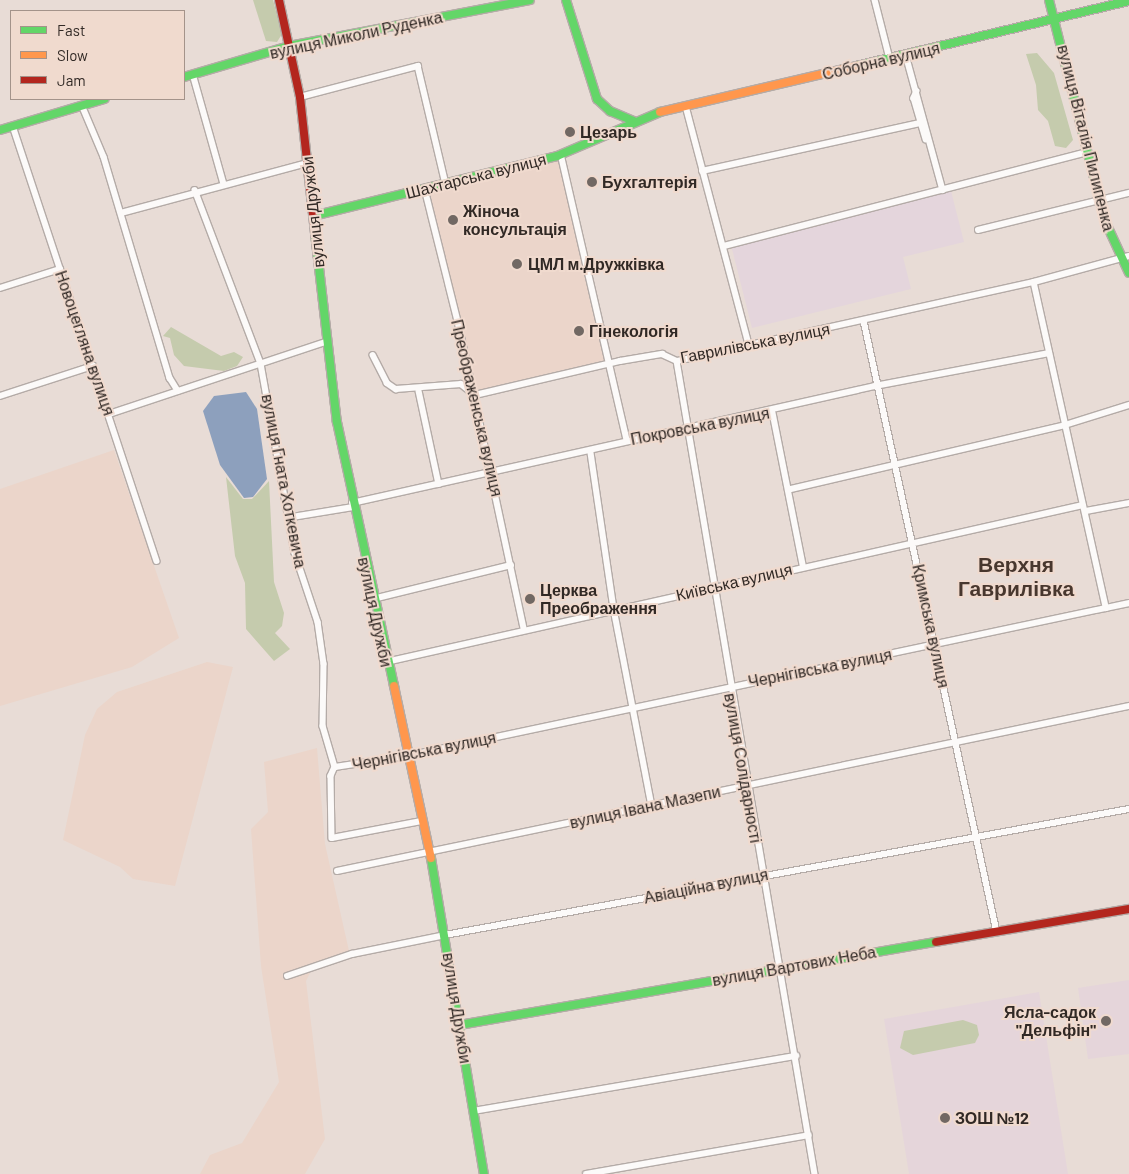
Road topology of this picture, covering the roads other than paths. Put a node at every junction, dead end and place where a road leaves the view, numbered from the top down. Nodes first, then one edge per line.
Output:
1 (279, 0) edge
2 (530, 0) edge
3 (566, 0) edge
4 (875, 0) edge
5 (1049, 0) edge
6 (1129, 1) edge
7 (1055, 20) junction
8 (289, 46) junction
9 (906, 54) junction
10 (890, 58) junction
11 (193, 74) junction
12 (185, 77) edge
13 (917, 91) junction
14 (300, 98) junction
15 (100, 100) edge
16 (82, 105) junction
17 (686, 106) junction
18 (634, 121) junction
19 (921, 123) junction
20 (7, 128) edge
21 (1088, 152) junction
22 (561, 154) junction
23 (308, 163) junction
24 (702, 171) junction
25 (224, 184) junction
26 (446, 184) junction
27 (424, 189) junction
28 (195, 190) junction
29 (942, 190) junction
30 (1129, 193) edge
31 (1099, 198) junction
32 (120, 213) junction
33 (313, 216) junction
34 (978, 230) dead end
35 (724, 246) junction
36 (1129, 256) edge
37 (1120, 258) junction
38 (60, 269) junction
39 (1129, 273) edge
40 (1034, 282) junction
41 (0, 288) edge
42 (864, 321) junction
43 (325, 342) junction
44 (749, 345) junction
45 (1049, 353) junction
46 (373, 355) dead end
47 (677, 361) junction
48 (261, 364) junction
49 (93, 366) junction
50 (610, 366) junction
51 (875, 386) junction
52 (178, 391) junction
53 (419, 391) junction
54 (475, 395) junction
55 (0, 396) edge
56 (1129, 405) edge
57 (773, 413) junction
58 (110, 414) junction
59 (1065, 425) junction
60 (686, 431) junction
61 (627, 440) junction
62 (591, 452) junction
63 (896, 465) junction
64 (492, 473) junction
65 (439, 484) junction
66 (791, 489) junction
67 (1129, 503) edge
68 (352, 506) junction
69 (1084, 508) junction
70 (292, 517) junction
71 (913, 544) junction
72 (157, 561) dead end
73 (511, 565) junction
74 (803, 565) junction
75 (713, 589) junction
76 (373, 599) junction
77 (1129, 603) edge
78 (1106, 608) junction
79 (614, 609) junction
80 (524, 629) junction
81 (935, 645) junction
82 (386, 662) junction
83 (729, 686) junction
84 (1129, 706) edge
85 (635, 709) junction
86 (956, 741) junction
87 (407, 756) junction
88 (335, 767) junction
89 (746, 786) junction
90 (652, 807) junction
91 (1129, 809) edge
92 (422, 821) junction
93 (978, 837) junction
94 (430, 851) junction
95 (337, 871) dead end
96 (762, 875) junction
97 (1129, 909) edge
98 (997, 932) junction
99 (445, 935) junction
100 (780, 968) junction
101 (287, 976) dead end
102 (459, 1025) junction
103 (796, 1056) junction
104 (473, 1110) junction
105 (809, 1135) junction
106 (484, 1174) edge
107 (586, 1174) edge
108 (815, 1174) edge

1 - 8 street, вулиця Дружби
2 - 8 street, вулиця Миколи Руденка
3 - 18 street
4 - 10 street
5 - 7 street, вулиця Віталія Пилипенка
6 - 7 street, Соборна вулиця
7 - 9 street, Соборна вулиця
7 - 21 street, вулиця Віталія Пилипенка
8 - 11 street, вулиця Миколи Руденка
8 - 14 street, вулиця Дружби
9 - 10 street, Соборна вулиця
9 - 13 street
10 - 17 street, Соборна вулиця
11 - 12 street, вулиця Миколи Руденка
11 - 25 street
13 - 19 street
13 - 29 street
14 - 23 street, вулиця Дружби
14 - 26 street
15 - 16 street
16 - 20 street
16 - 32 street
17 - 18 street, Соборна вулиця
17 - 24 street
18 - 22 street, Шахтарська вулиця
19 - 24 street
19 - 29 street
20 - 38 street, Новоцегляна вулиця
21 - 29 street
21 - 31 street, вулиця Віталія Пилипенка
22 - 26 street, Шахтарська вулиця
22 - 50 street
23 - 25 street
23 - 33 street, вулиця Дружби
24 - 35 street
25 - 28 street
26 - 27 street, Шахтарська вулиця
27 - 33 street, Шахтарська вулиця
27 - 54 street, Преображенська вулиця
28 - 32 street
28 - 48 street, вулиця Гната Хоткевича
29 - 35 street
30 - 31 street
31 - 34 street
31 - 37 street, вулиця Віталія Пилипенка
32 - 52 street
33 - 43 street, вулиця Дружби
35 - 44 street
36 - 37 street, Гаврилівська вулиця
37 - 39 street, вулиця Віталія Пилипенка
37 - 40 street, Гаврилівська вулиця
38 - 41 street
38 - 49 street, Новоцегляна вулиця
40 - 42 street, Гаврилівська вулиця
40 - 45 street
42 - 44 street, Гаврилівська вулиця
42 - 51 street, Кримська вулиця
43 - 48 street
43 - 68 street, вулиця Дружби
44 - 47 street, Гаврилівська вулиця
45 - 51 street, Покровська вулиця
45 - 59 street
46 - 53 street
47 - 50 street, Гаврилівська вулиця
47 - 60 street, вулиця Солідарності
48 - 52 street
48 - 70 street, вулиця Гната Хоткевича
49 - 55 street
49 - 58 street, Новоцегляна вулиця
50 - 54 street, Гаврилівська вулиця
50 - 61 street
51 - 57 street, Покровська вулиця
51 - 63 street, Кримська вулиця
52 - 58 street
53 - 54 street
53 - 65 street
54 - 64 street, Преображенська вулиця
56 - 59 street
57 - 60 street, Покровська вулиця
57 - 66 street
58 - 72 street, Новоцегляна вулиця
59 - 63 street
59 - 69 street
60 - 61 street, Покровська вулиця
60 - 75 street, вулиця Солідарності
61 - 62 street, Покровська вулиця
62 - 64 street, Покровська вулиця
62 - 79 street
63 - 66 street
63 - 71 street, Кримська вулиця
64 - 65 street, Покровська вулиця
64 - 73 street, Преображенська вулиця
65 - 68 street, Покровська вулиця
66 - 74 street
67 - 69 street, Київська вулиця
68 - 70 street, Покровська вулиця
68 - 76 street, вулиця Дружби
69 - 71 street, Київська вулиця
69 - 78 street
70 - 88 street, вулиця Гната Хоткевича
71 - 74 street, Київська вулиця
71 - 81 street, Кримська вулиця
73 - 76 street
73 - 80 street, Преображенська вулиця
74 - 75 street, Київська вулиця
75 - 79 street, Київська вулиця
75 - 83 street, вулиця Солідарності
76 - 82 street, вулиця Дружби
77 - 78 street, Чернігівська вулиця
78 - 81 street, Чернігівська вулиця
79 - 80 street, Київська вулиця
79 - 85 street
80 - 82 street, Київська вулиця
81 - 83 street, Чернігівська вулиця
81 - 86 street, Кримська вулиця
82 - 87 street, вулиця Дружби
83 - 85 street, Чернігівська вулиця
83 - 89 street, вулиця Солідарності
84 - 86 street, вулиця Івана Мазепи
85 - 87 street, Чернігівська вулиця
85 - 90 street
86 - 89 street, вулиця Івана Мазепи
86 - 93 street, Кримська вулиця
87 - 88 street, Чернігівська вулиця
87 - 92 street, вулиця Дружби
88 - 92 street, вулиця Гната Хоткевича
89 - 90 street, вулиця Івана Мазепи
89 - 96 street, вулиця Солідарності
90 - 94 street, вулиця Івана Мазепи
91 - 93 street, Авіаційна вулиця
92 - 94 street, вулиця Дружби
93 - 96 street, Авіаційна вулиця
93 - 98 street, Кримська вулиця
94 - 95 street, вулиця Івана Мазепи
94 - 99 street, вулиця Дружби
96 - 99 street, Авіаційна вулиця
96 - 100 street, вулиця Солідарності
97 - 98 street, вулиця Вартових Неба
98 - 100 street, вулиця Вартових Неба
99 - 101 street, Авіаційна вулиця
99 - 102 street, вулиця Дружби
100 - 102 street, вулиця Вартових Неба
100 - 103 street, вулиця Солідарності
102 - 104 street, вулиця Дружби
103 - 104 street
103 - 105 street, вулиця Солідарності
104 - 106 street, вулиця Дружби
105 - 107 street
105 - 108 street, вулиця Солідарності

